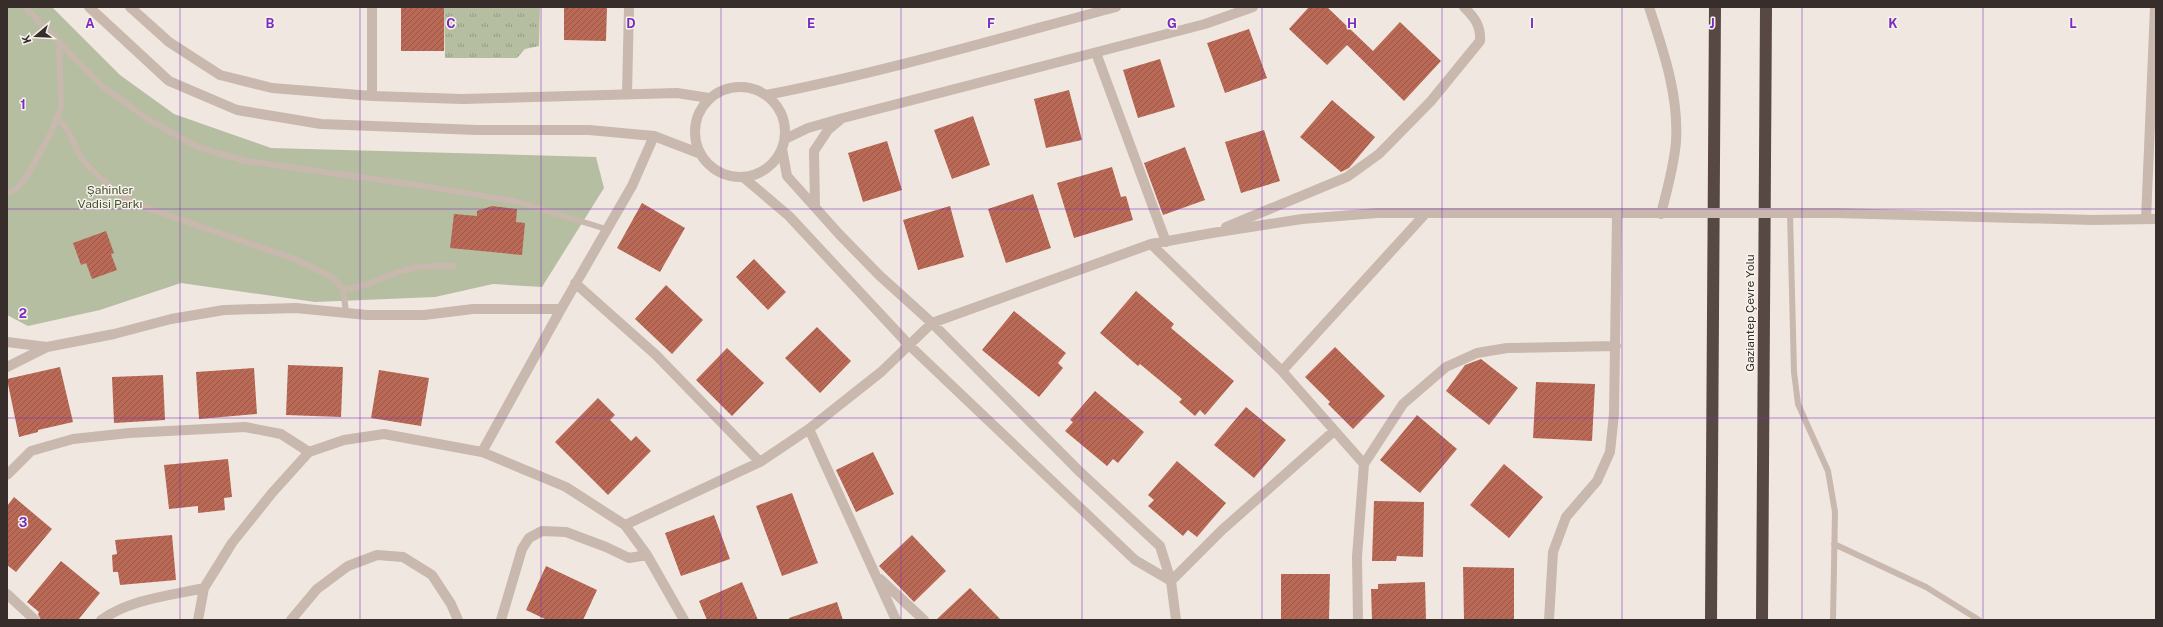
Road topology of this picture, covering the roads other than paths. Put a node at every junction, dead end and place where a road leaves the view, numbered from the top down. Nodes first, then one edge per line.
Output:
1 (25, 7) edge
2 (89, 7) edge
3 (130, 7) edge
4 (372, 7) edge
5 (629, 7) edge
6 (1116, 7) edge
7 (1253, 7) edge
8 (1464, 7) edge
9 (1649, 7) edge
10 (1715, 7) edge
11 (1766, 7) edge
12 (2154, 7) edge
13 (59, 42) junction
14 (1096, 53) junction
15 (627, 94) junction
16 (766, 95) junction
17 (372, 96) junction
18 (709, 98) junction
19 (843, 118) junction
20 (57, 119) junction
21 (654, 136) junction
22 (783, 144) junction
23 (700, 154) junction
24 (743, 177) junction
25 (7, 194) edge
26 (815, 206) junction
27 (1426, 213) junction
28 (1790, 213) junction
29 (1617, 214) junction
30 (1661, 214) junction
31 (2151, 219) edge
32 (606, 230) junction
33 (1212, 233) junction
34 (1166, 242) junction
35 (1151, 244) junction
36 (453, 266) dead end
37 (575, 283) junction
38 (343, 289) junction
39 (561, 309) junction
40 (346, 312) junction
41 (932, 323) junction
42 (7, 342) edge
43 (909, 345) junction
44 (1616, 346) junction
45 (47, 347) junction
46 (7, 367) edge
47 (1282, 372) junction
48 (809, 429) junction
49 (1334, 431) junction
50 (309, 452) junction
51 (482, 452) junction
52 (760, 462) junction
53 (1364, 464) junction
54 (7, 475) edge
55 (625, 525) junction
56 (1834, 544) junction
57 (647, 555) junction
58 (875, 575) junction
59 (1171, 581) junction
60 (204, 588) junction
61 (7, 594) edge
62 (35, 620) edge
63 (101, 620) edge
64 (198, 620) edge
65 (291, 620) edge
66 (458, 620) edge
67 (501, 620) edge
68 (684, 620) edge
69 (896, 620) edge
70 (924, 620) edge
71 (1176, 620) edge
72 (1358, 620) edge
73 (1550, 620) edge
74 (1711, 620) edge
75 (1762, 620) edge
76 (1833, 620) edge
77 (1979, 620) edge

1 - 13 lane
2 - 21 street
3 - 17 street
4 - 17 street
5 - 15 street
6 - 16 street
7 - 14 street
8 - 33 street
9 - 30 street
10 - 74 highway
11 - 75 highway, Gaziantep Çevre Yolu
12 - 31 street
13 - 20 lane
13 - 32 lane
14 - 19 street
14 - 34 street
15 - 17 street
15 - 18 street
16 - 18 street
16 - 22 street
18 - 23 street
19 - 22 street
19 - 26 street
20 - 25 lane
20 - 38 lane
21 - 23 street
21 - 32 street
22 - 24 street
22 - 26 street
23 - 24 street
24 - 43 street
26 - 41 street
27 - 29 street
27 - 33 street
27 - 47 street
28 - 30 street, bridge
28 - 31 street, bridge
28 - 56 lane
29 - 30 street
29 - 44 street
32 - 37 street
33 - 34 street
34 - 35 street
35 - 41 street
35 - 47 street
36 - 38 lane
37 - 39 street
37 - 52 street
38 - 40 lane
39 - 40 street
39 - 51 street
40 - 45 street
41 - 43 street
41 - 59 street
42 - 45 street
43 - 48 street
43 - 59 street
44 - 53 street
44 - 73 street
45 - 46 street
47 - 49 street
48 - 52 street
48 - 58 street
49 - 53 street
49 - 59 street
50 - 51 street
50 - 54 street
50 - 60 street
51 - 55 street
52 - 55 street
53 - 72 street
55 - 57 street
56 - 76 lane
56 - 77 lane
57 - 67 street
57 - 68 street
58 - 69 street
58 - 70 street
59 - 71 street
60 - 63 street
60 - 64 street
61 - 62 street
65 - 66 street

